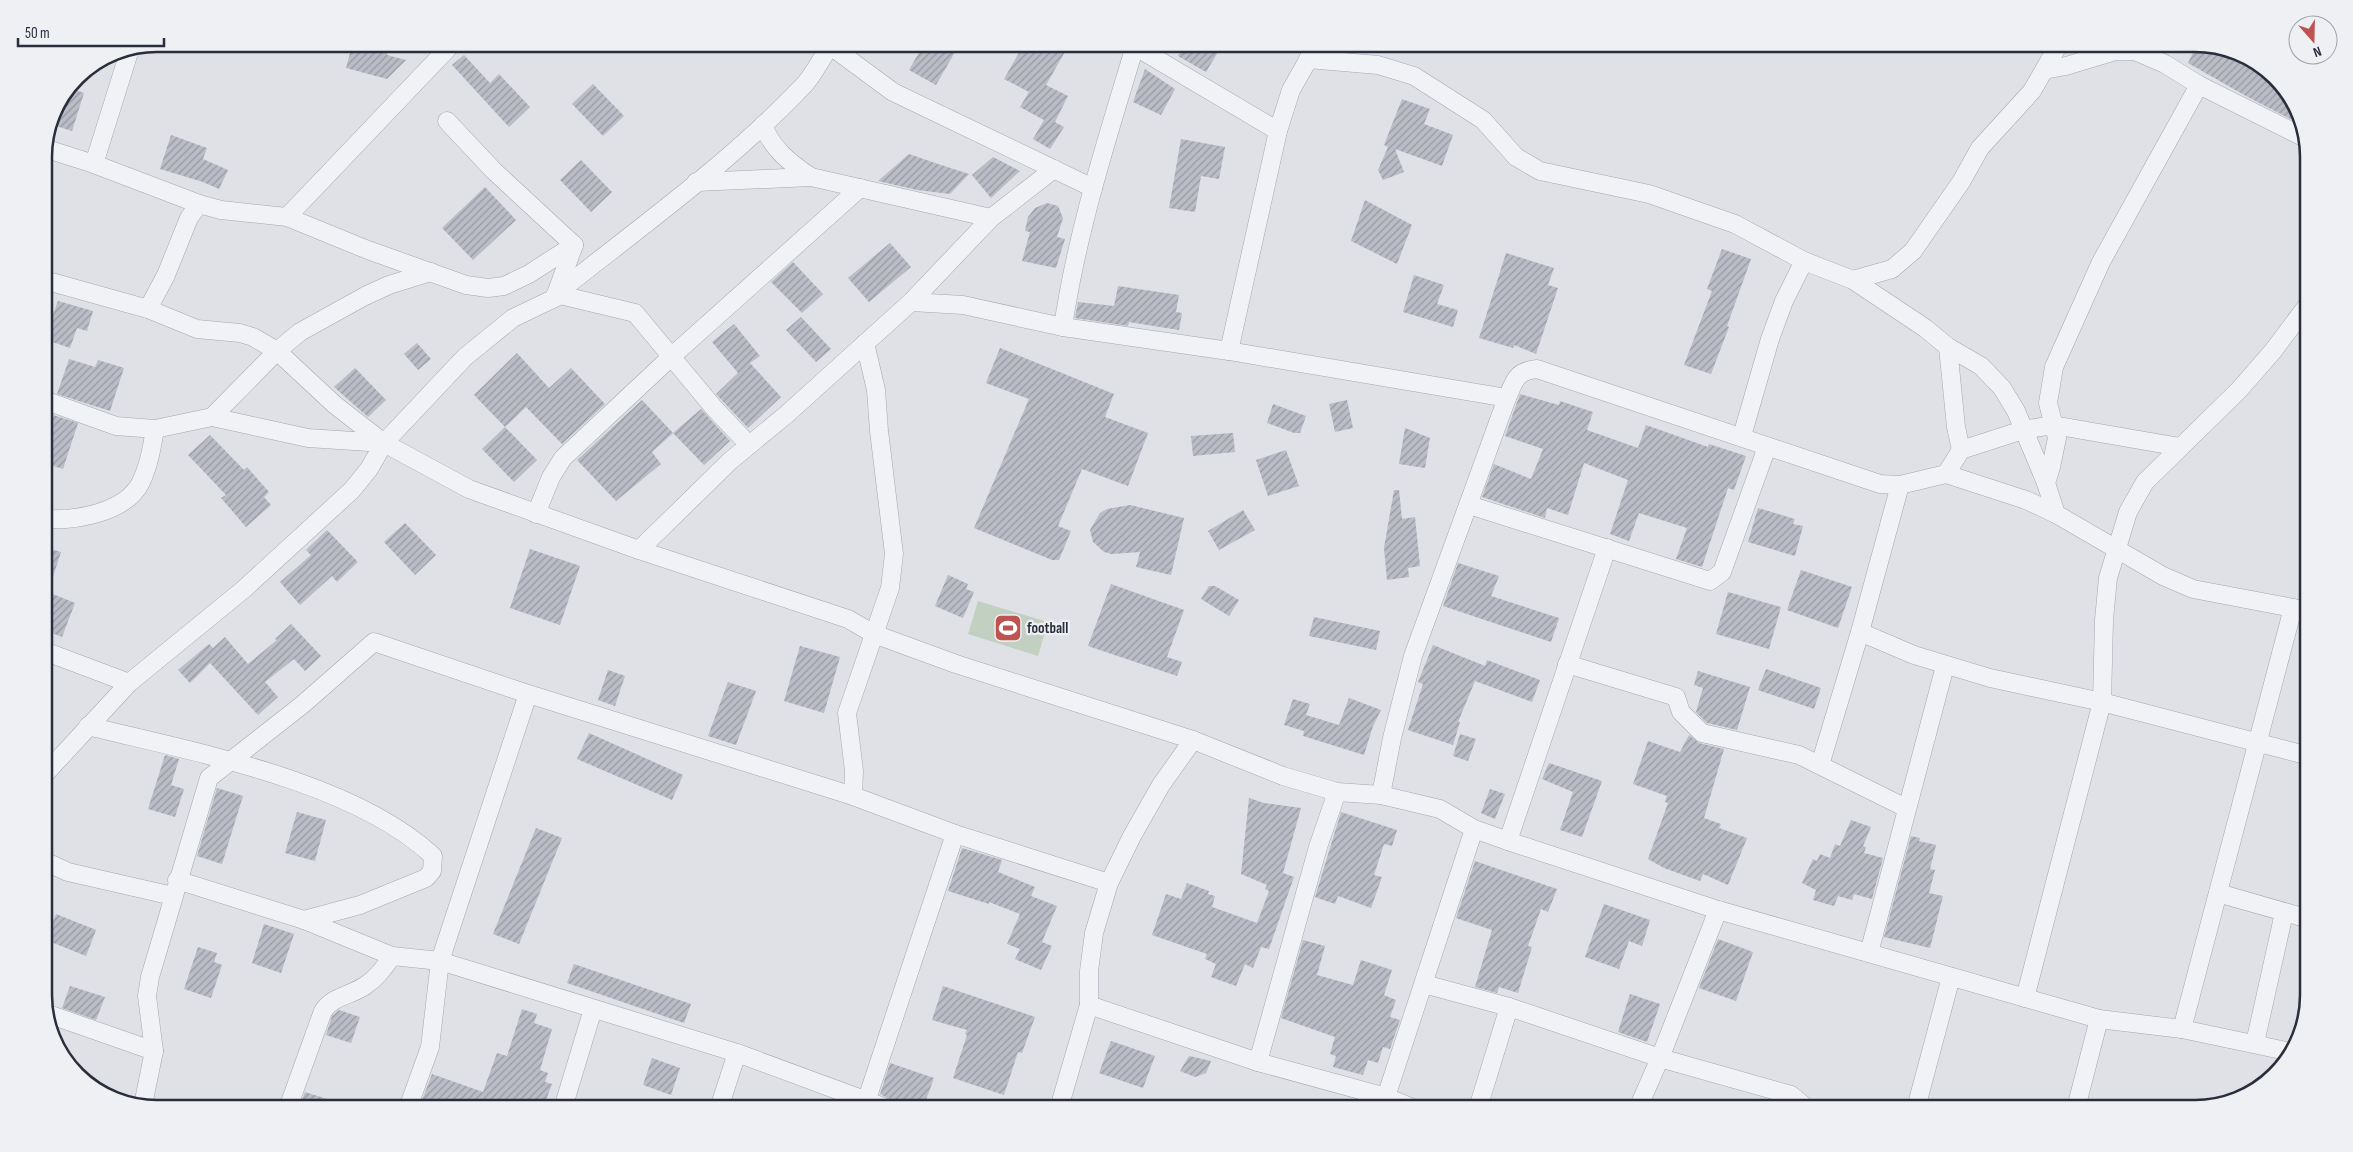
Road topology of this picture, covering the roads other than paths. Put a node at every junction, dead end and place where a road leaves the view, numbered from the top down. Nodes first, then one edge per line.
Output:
1 (444, 52) edge
2 (826, 52) edge
3 (839, 52) edge
4 (1131, 52) edge
5 (1145, 52) edge
6 (1312, 52) edge
7 (2054, 52) edge
8 (2113, 52) edge
9 (2137, 52) edge
10 (127, 57) edge
11 (1308, 59) junction
12 (2044, 70) junction
13 (2199, 85) junction
14 (447, 121) dead end
15 (763, 125) junction
16 (1278, 131) junction
17 (2297, 134) edge
18 (53, 151) edge
19 (94, 164) junction
20 (1054, 169) junction
21 (811, 177) junction
22 (696, 182) junction
23 (860, 188) junction
24 (1092, 188) junction
25 (199, 204) junction
26 (287, 217) junction
27 (991, 218) junction
28 (574, 244) junction
29 (1804, 260) junction
30 (431, 272) junction
31 (1853, 280) junction
32 (53, 283) edge
33 (556, 294) junction
34 (911, 302) junction
35 (148, 309) junction
36 (2300, 314) edge
37 (1063, 327) junction
38 (866, 342) junction
39 (1948, 347) junction
40 (277, 351) junction
41 (1229, 351) junction
42 (672, 357) junction
43 (1507, 398) junction
44 (53, 403) edge
45 (212, 417) junction
46 (2053, 425) junction
47 (155, 429) junction
48 (2023, 430) junction
49 (1742, 436) junction
50 (384, 443) junction
51 (749, 445) junction
52 (1768, 447) junction
53 (2180, 447) junction
54 (1961, 450) junction
55 (1946, 474) junction
56 (2046, 483) junction
57 (1900, 485) junction
58 (1470, 505) junction
59 (536, 514) junction
60 (2056, 514) junction
61 (53, 519) edge
62 (1607, 548) junction
63 (2116, 548) junction
64 (639, 550) junction
65 (2300, 609) edge
66 (2300, 612) edge
67 (1860, 632) junction
68 (874, 634) junction
69 (53, 654) edge
70 (1567, 664) junction
71 (1945, 666) junction
72 (129, 683) junction
73 (528, 694) junction
74 (2102, 702) junction
75 (88, 726) junction
76 (1193, 740) junction
77 (2258, 744) junction
78 (2300, 754) edge
79 (228, 761) junction
80 (53, 764) edge
81 (1820, 765) junction
82 (1337, 792) junction
83 (1381, 795) junction
84 (853, 796) junction
85 (1906, 808) junction
86 (1474, 829) junction
87 (955, 834) junction
88 (1508, 841) junction
89 (53, 865) edge
90 (1108, 883) junction
91 (175, 888) junction
92 (2218, 893) junction
93 (1718, 910) junction
94 (2284, 913) junction
95 (2300, 917) edge
96 (304, 920) junction
97 (1869, 953) junction
98 (392, 956) junction
99 (440, 961) junction
100 (1951, 977) junction
101 (1424, 984) junction
102 (2025, 998) junction
103 (1089, 1005) junction
104 (1509, 1008) junction
105 (593, 1009) junction
106 (55, 1017) edge
107 (2099, 1019) junction
108 (2182, 1029) junction
109 (2255, 1043) junction
110 (2285, 1050) edge
111 (154, 1051) junction
112 (737, 1053) junction
113 (1660, 1058) junction
114 (1258, 1062) junction
115 (1386, 1098) junction
116 (144, 1099) edge
117 (291, 1100) edge
118 (411, 1100) edge
119 (565, 1100) edge
120 (722, 1100) edge
121 (853, 1100) edge
122 (867, 1100) edge
123 (1061, 1100) edge
124 (1391, 1100) edge
125 (1480, 1100) edge
126 (1642, 1100) edge
127 (1797, 1100) edge
128 (1918, 1100) edge
129 (2078, 1100) edge

1 - 26 street
2 - 15 street
3 - 20 street
4 - 24 street
5 - 16 street
6 - 11 street
7 - 12 street
8 - 12 street
9 - 13 street
10 - 19 street
11 - 16 street
11 - 29 street
12 - 31 street
13 - 17 street
13 - 46 street
14 - 28 street
15 - 21 street
15 - 22 street
16 - 41 street
18 - 19 street
19 - 25 street
20 - 24 street
20 - 27 street
21 - 22 street
21 - 23 street
22 - 33 street
23 - 27 street
23 - 42 street
24 - 37 street
25 - 26 street
25 - 35 street
26 - 30 street
27 - 34 street
28 - 30 street
28 - 33 street
29 - 31 street
29 - 49 street
30 - 40 street
31 - 39 street
32 - 35 street
33 - 42 street
33 - 50 street
34 - 37 street
34 - 38 street
35 - 40 street
36 - 53 street
37 - 41 street
38 - 51 street
38 - 68 street
39 - 48 street
39 - 54 street
40 - 45 street
40 - 50 street
41 - 43 street
42 - 51 street
42 - 59 street
43 - 49 street
43 - 58 street
44 - 47 street
45 - 47 street
45 - 50 street
46 - 48 street
46 - 53 street
46 - 56 street
47 - 61 street
48 - 54 street
48 - 56 street
49 - 52 street
50 - 59 street
50 - 72 street
51 - 64 street
52 - 57 street
52 - 62 street
53 - 63 street
54 - 55 street
55 - 57 street
55 - 60 street
56 - 60 street
57 - 67 street
58 - 62 street
58 - 83 street
59 - 64 street
60 - 63 street
62 - 70 street
63 - 65 street
63 - 74 street
64 - 68 street
66 - 77 street
67 - 71 street
67 - 81 street
68 - 76 street
68 - 84 street
69 - 72 street
70 - 81 street
70 - 88 street
71 - 74 street
71 - 85 street
72 - 75 street
73 - 79 street
73 - 84 street
73 - 99 street
74 - 77 street
74 - 102 street
75 - 79 street
75 - 80 street
76 - 82 street
76 - 90 street
77 - 78 street
77 - 92 street
79 - 91 street
79 - 96 street
81 - 85 street
82 - 83 street
82 - 114 street
83 - 86 street
84 - 87 street
85 - 97 street
86 - 88 street
86 - 101 street
87 - 90 street
87 - 122 street
88 - 93 street
89 - 91 street
90 - 103 street
91 - 96 street
91 - 111 street
92 - 94 street
92 - 108 street
93 - 97 street
93 - 113 street
94 - 95 street
94 - 109 street
96 - 98 street
97 - 100 street
98 - 99 street
98 - 117 street
99 - 105 street
99 - 118 street
100 - 102 street
100 - 128 street
101 - 104 street
101 - 115 street
102 - 107 street
103 - 114 street
103 - 123 street
104 - 113 street
104 - 125 street
105 - 112 street
105 - 119 street
106 - 111 street
107 - 108 street
107 - 129 street
108 - 109 street
109 - 110 street
111 - 116 street
112 - 120 street
112 - 121 street
113 - 126 street
113 - 127 street
114 - 115 street
115 - 124 street

